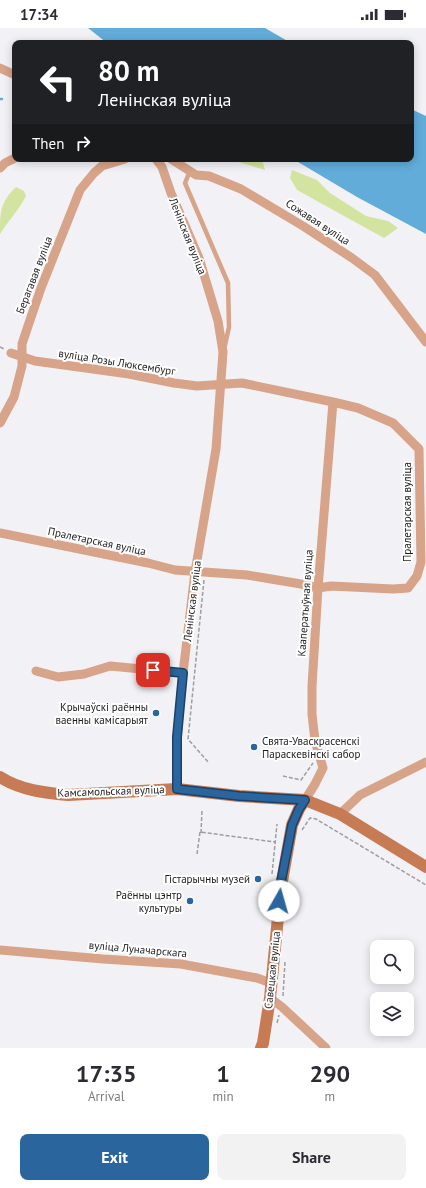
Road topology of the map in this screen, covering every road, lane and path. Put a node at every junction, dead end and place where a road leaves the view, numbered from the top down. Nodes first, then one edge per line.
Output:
1 (0, 68) edge
2 (12, 74) edge
3 (12, 160) edge
4 (115, 162) edge
5 (158, 162) edge
6 (175, 162) edge
7 (0, 168) edge
8 (190, 172) junction
9 (426, 342) edge
10 (11, 352) dead end
11 (223, 352) junction
12 (22, 357) junction
13 (222, 385) junction
14 (333, 402) junction
15 (0, 423) edge
16 (0, 533) edge
17 (195, 572) junction
18 (205, 572) junction
19 (318, 588) junction
20 (36, 671) dead end
21 (183, 673) junction
22 (320, 754) junction
23 (426, 762) edge
24 (209, 763) dead end
25 (283, 776) dead end
26 (0, 777) edge
27 (177, 789) junction
28 (305, 800) junction
29 (202, 810) dead end
30 (340, 814) junction
31 (300, 832) dead end
32 (201, 833) junction
33 (275, 842) dead end
34 (197, 854) dead end
35 (426, 868) edge
36 (426, 885) edge
37 (0, 950) edge
38 (285, 961) dead end
39 (271, 983) junction
40 (270, 998) junction
41 (282, 1007) junction
42 (276, 1028) dead end
43 (261, 1048) edge
44 (326, 1048) edge

1 - 2 street
3 - 7 street
4 - 12 street, Берагавая вуліца
5 - 11 street, Ленінская вуліца
6 - 8 street, Сожавая вуліца
8 - 9 street, Сожавая вуліца
8 - 11 lane
10 - 12 street, вуліца Розы Люксембург
11 - 13 street, Ленінская вуліца
12 - 13 street, вуліца Розы Люксембург
12 - 15 street, Берагавая вуліца
13 - 14 street, Пралетарская вуліца
13 - 17 street, Ленінская вуліца
14 - 19 street, Кааператыўная вуліца
14 - 19 street, Пралетарская вуліца
16 - 17 street, Пралетарская вуліца
17 - 18 street, Пралетарская вуліца
17 - 21 street, Ленінская вуліца
18 - 19 street, Пралетарская вуліца
18 - 24 path
19 - 22 street, Кааператыўная вуліца
20 - 21 street
21 - 27 street, Ленінская вуліца
22 - 25 path
22 - 28 street, Кааператыўная вуліца
23 - 30 street
26 - 27 main road, Камсамольская вуліца
27 - 28 main road
28 - 30 main road
28 - 39 main road, Савецкая вуліца
29 - 32 path
30 - 35 main road
31 - 36 path
32 - 33 path
32 - 34 path
37 - 39 street, вуліца Луначарскага
38 - 41 path
39 - 40 main road, Савецкая вуліца
40 - 41 street
40 - 43 main road, Савецкая вуліца
41 - 42 path
41 - 44 street

